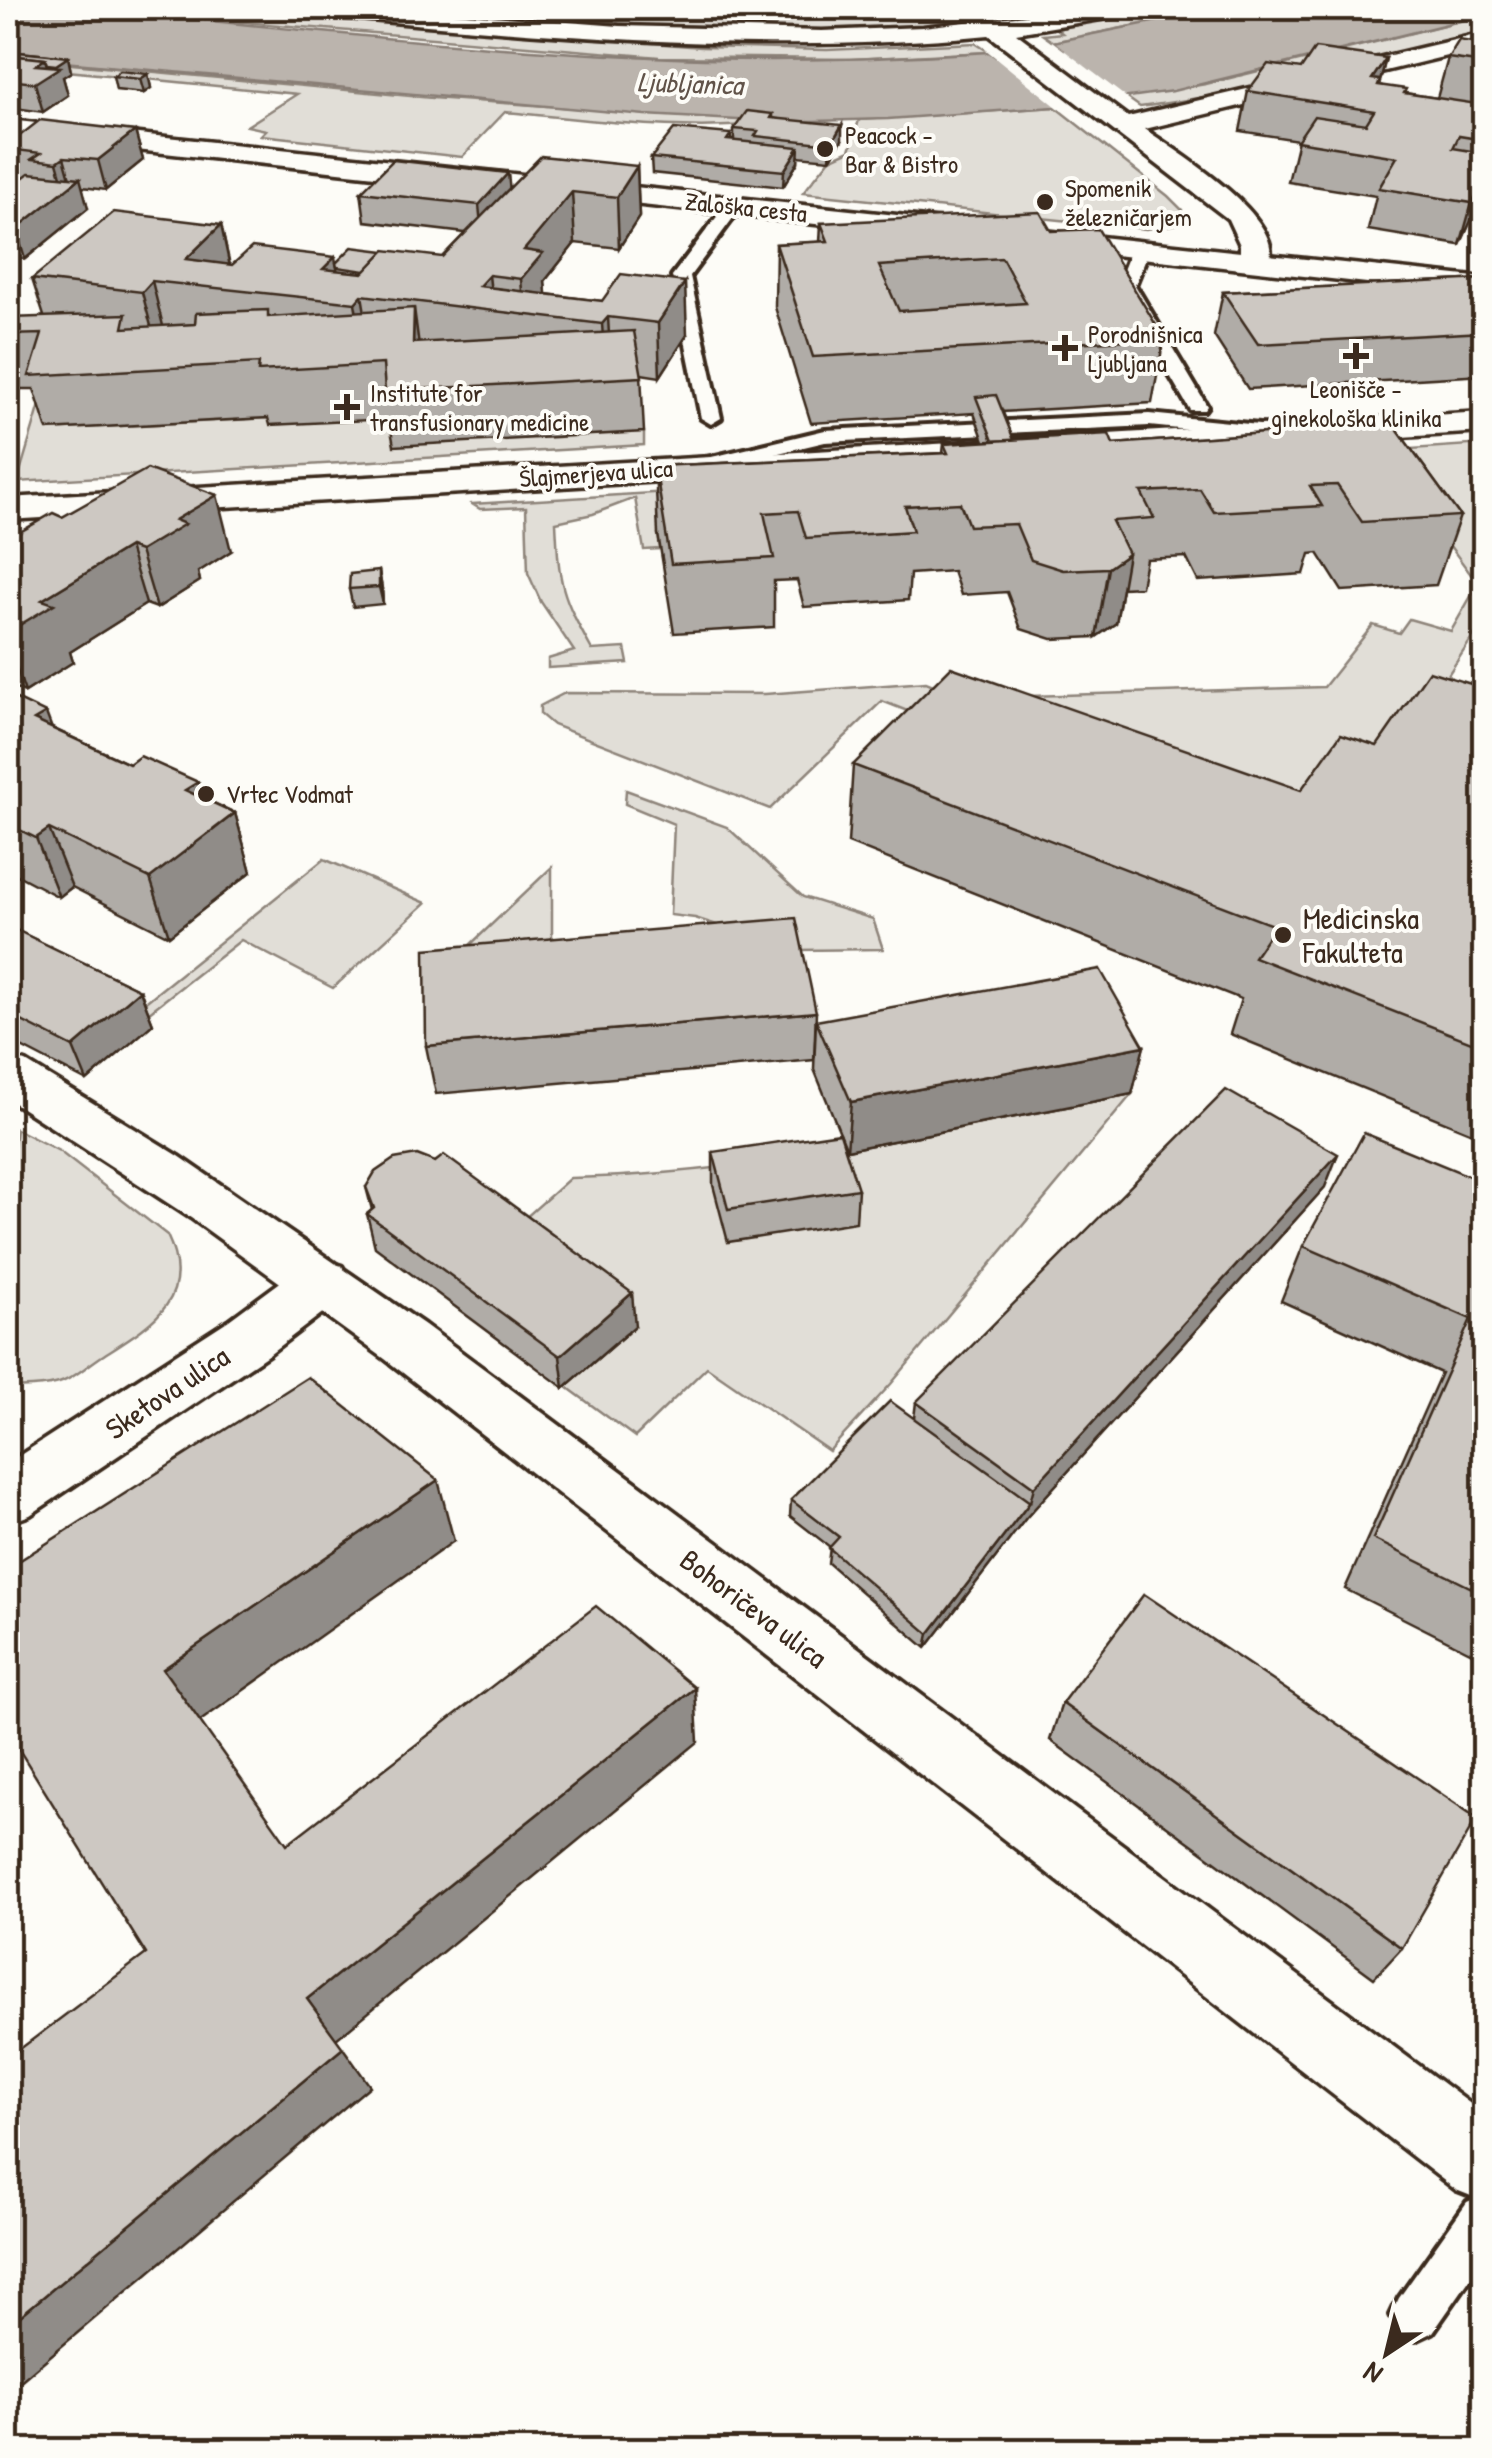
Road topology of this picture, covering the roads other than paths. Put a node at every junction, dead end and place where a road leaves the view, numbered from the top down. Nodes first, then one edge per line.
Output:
1 (315, 8) edge
2 (1125, 8) edge
3 (1008, 38) junction
4 (1484, 40) edge
5 (1114, 118) junction
6 (8, 128) edge
7 (734, 206) junction
8 (966, 231) edge
9 (1005, 235) edge
10 (1140, 250) junction
11 (1255, 262) junction
12 (1484, 287) edge
13 (1197, 406) dead end
14 (711, 418) dead end
15 (1484, 422) edge
16 (8, 509) edge
17 (8, 1075) edge
18 (322, 1282) junction
19 (8, 1496) edge
20 (1484, 2162) edge
21 (1484, 2219) edge
22 (1416, 2316) dead end

1 - 3 street
2 - 3 street
3 - 5 street
4 - 5 street
5 - 11 street
6 - 7 street, Zaloška cesta
7 - 8 street, Zaloška cesta
7 - 14 lane
9 - 10 street
10 - 11 street
10 - 13 lane
11 - 12 street
15 - 16 street, Šlajmerjeva ulica
17 - 18 street, Bohoričeva ulica
18 - 19 street, Sketova ulica
18 - 20 street, Bohoričeva ulica
21 - 22 lane

